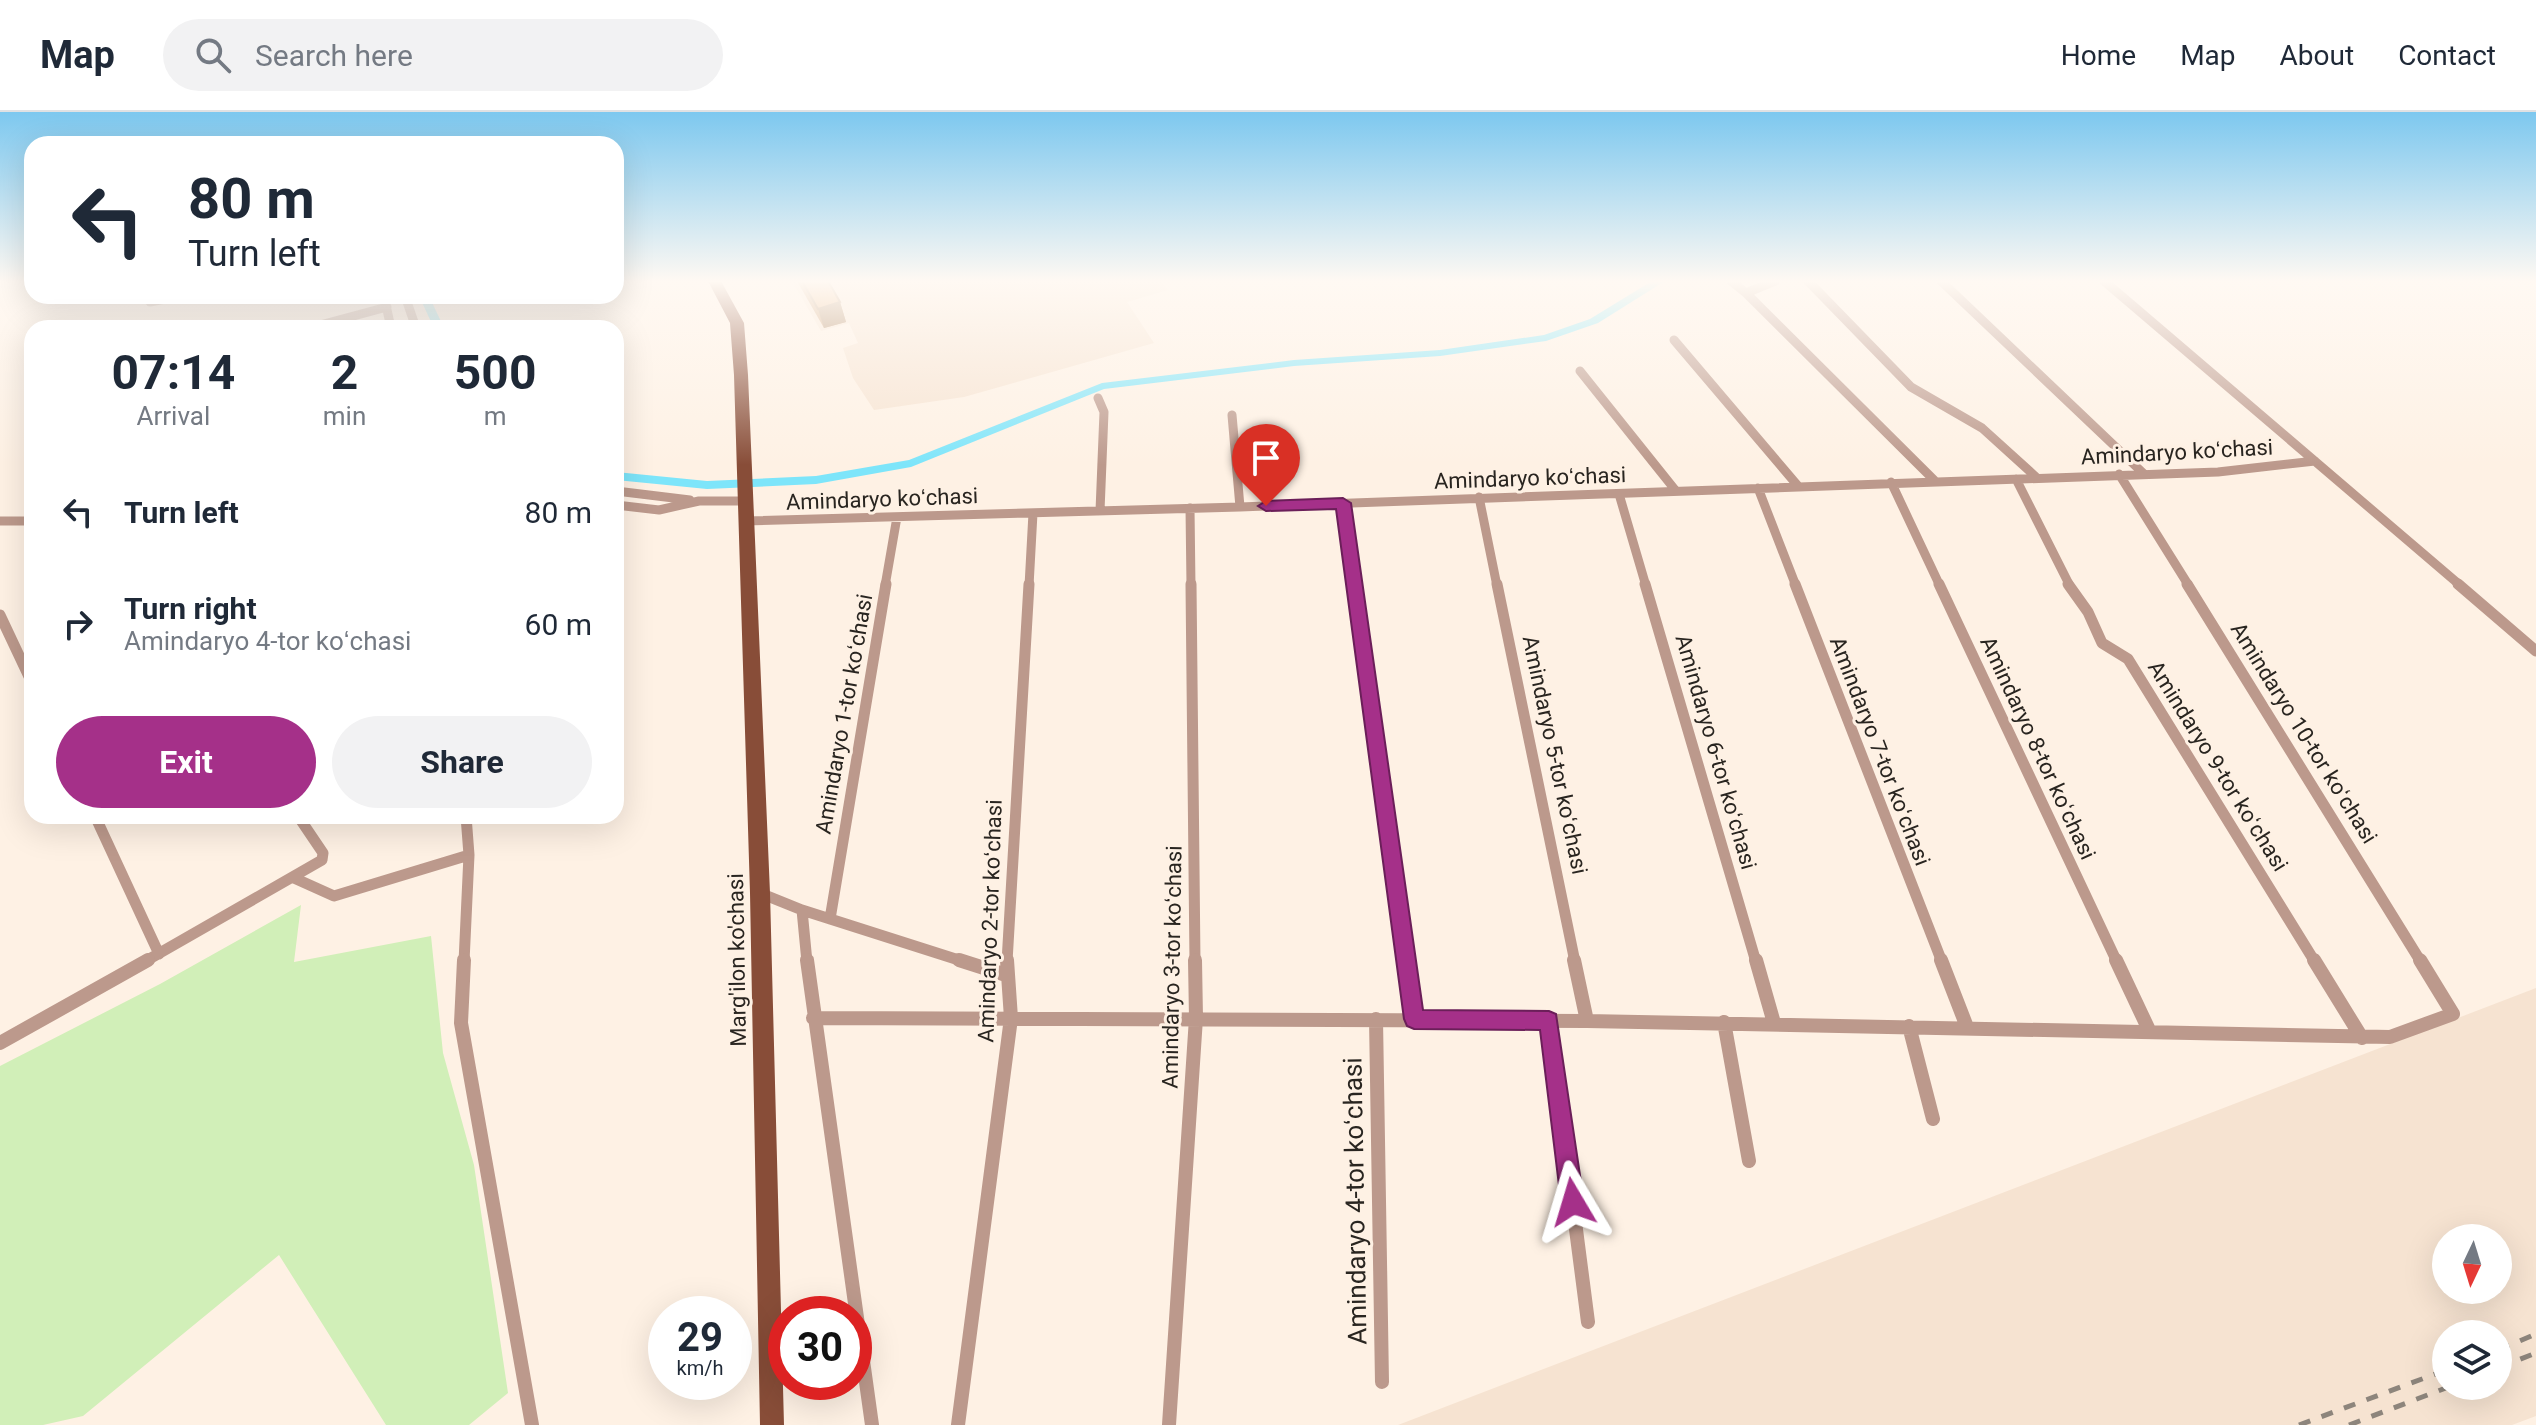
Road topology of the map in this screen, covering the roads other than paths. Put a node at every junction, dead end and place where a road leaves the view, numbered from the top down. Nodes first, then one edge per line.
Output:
1 (738, 342) edge
2 (1676, 342) edge
3 (1797, 342) edge
4 (1868, 342) edge
5 (2005, 342) edge
6 (2176, 342) edge
7 (1580, 371) dead end
8 (1098, 398) dead end
9 (1232, 415) dead end
10 (2315, 461) junction
11 (2143, 473) junction
12 (2119, 474) junction
13 (2036, 477) junction
14 (2016, 479) junction
15 (1935, 481) junction
16 (1891, 482) junction
17 (1798, 486) junction
18 (1758, 488) junction
19 (1676, 491) junction
20 (624, 492) edge
21 (1619, 494) junction
22 (1479, 497) junction
23 (699, 501) junction
24 (1343, 503) junction
25 (744, 505) junction
26 (624, 506) edge
27 (1240, 507) junction
28 (1190, 508) junction
29 (1100, 511) junction
30 (1033, 513) junction
31 (897, 517) junction
32 (0, 521) edge
33 (24, 521) edge
34 (0, 615) edge
35 (2536, 651) edge
36 (24, 666) edge
37 (99, 824) edge
38 (303, 824) edge
39 (467, 824) edge
40 (469, 855) junction
41 (294, 878) junction
42 (760, 893) junction
43 (802, 910) junction
44 (830, 919) junction
45 (159, 954) junction
46 (1006, 975) junction
47 (813, 1018) junction
48 (1011, 1018) junction
49 (1196, 1018) junction
50 (1376, 1019) junction
51 (1414, 1019) junction
52 (1549, 1021) junction
53 (1587, 1021) junction
54 (1724, 1022) junction
55 (1774, 1023) junction
56 (1909, 1026) junction
57 (1967, 1027) junction
58 (2149, 1030) junction
59 (2362, 1038) junction
60 (0, 1043) edge
61 (1933, 1119) dead end
62 (1749, 1161) dead end
63 (1588, 1322) dead end
64 (1382, 1382) dead end
65 (532, 1425) edge
66 (772, 1425) edge
67 (872, 1425) edge
68 (958, 1425) edge
69 (1169, 1425) edge

1 - 25 main road, Marg'ilon ko'chasi
2 - 17 street
3 - 15 street
4 - 13 street
5 - 11 street
6 - 10 street
7 - 19 street
8 - 29 street
9 - 27 street
10 - 11 street, Amindaryo koʻchasi
10 - 35 street
11 - 12 street, Amindaryo koʻchasi
12 - 13 street, Amindaryo koʻchasi
12 - 59 street, Amindaryo 10-tor koʻchasi
13 - 14 street, Amindaryo koʻchasi
14 - 15 street, Amindaryo koʻchasi
14 - 59 street, Amindaryo 9-tor koʻchasi
15 - 16 street, Amindaryo koʻchasi
16 - 17 street, Amindaryo koʻchasi
16 - 58 street, Amindaryo 8-tor koʻchasi
17 - 18 street, Amindaryo koʻchasi
18 - 19 street, Amindaryo koʻchasi
18 - 57 street, Amindaryo 7-tor koʻchasi
19 - 21 street, Amindaryo koʻchasi
20 - 23 street
21 - 22 street, Amindaryo koʻchasi
21 - 55 street, Amindaryo 6-tor koʻchasi
22 - 24 street, Amindaryo koʻchasi
22 - 53 street, Amindaryo 5-tor koʻchasi
23 - 25 street, Amindaryo koʻchasi
23 - 26 street
24 - 27 street, Amindaryo koʻchasi
24 - 51 street
25 - 31 street, Amindaryo koʻchasi
25 - 42 main road, Marg'ilon ko'chasi
27 - 28 street, Amindaryo koʻchasi
28 - 29 street, Amindaryo koʻchasi
28 - 49 street, Amindaryo 3-tor koʻchasi
29 - 30 street, Amindaryo koʻchasi
30 - 31 street, Amindaryo koʻchasi
30 - 46 street, Amindaryo 2-tor koʻchasi
31 - 44 street, Amindaryo 1-tor koʻchasi
32 - 33 street
34 - 36 street
37 - 45 street
38 - 41 street
39 - 40 street
40 - 41 street
40 - 65 street
41 - 45 street
42 - 43 street
42 - 66 main road, Marg'ilon ko'chasi
43 - 44 street
43 - 47 street
44 - 46 street
45 - 60 street
46 - 48 street, Amindaryo 2-tor koʻchasi
47 - 48 street
47 - 67 street
48 - 49 street
48 - 68 street, Amindaryo 2-tor koʻchasi
49 - 50 street
49 - 69 street, Amindaryo 3-tor koʻchasi
50 - 51 street
50 - 64 street, Amindaryo 4-tor koʻchasi
51 - 52 street
52 - 53 street
52 - 63 street
53 - 54 street
54 - 55 street
54 - 62 street
55 - 56 street
56 - 57 street
56 - 61 street
57 - 58 street
58 - 59 street

